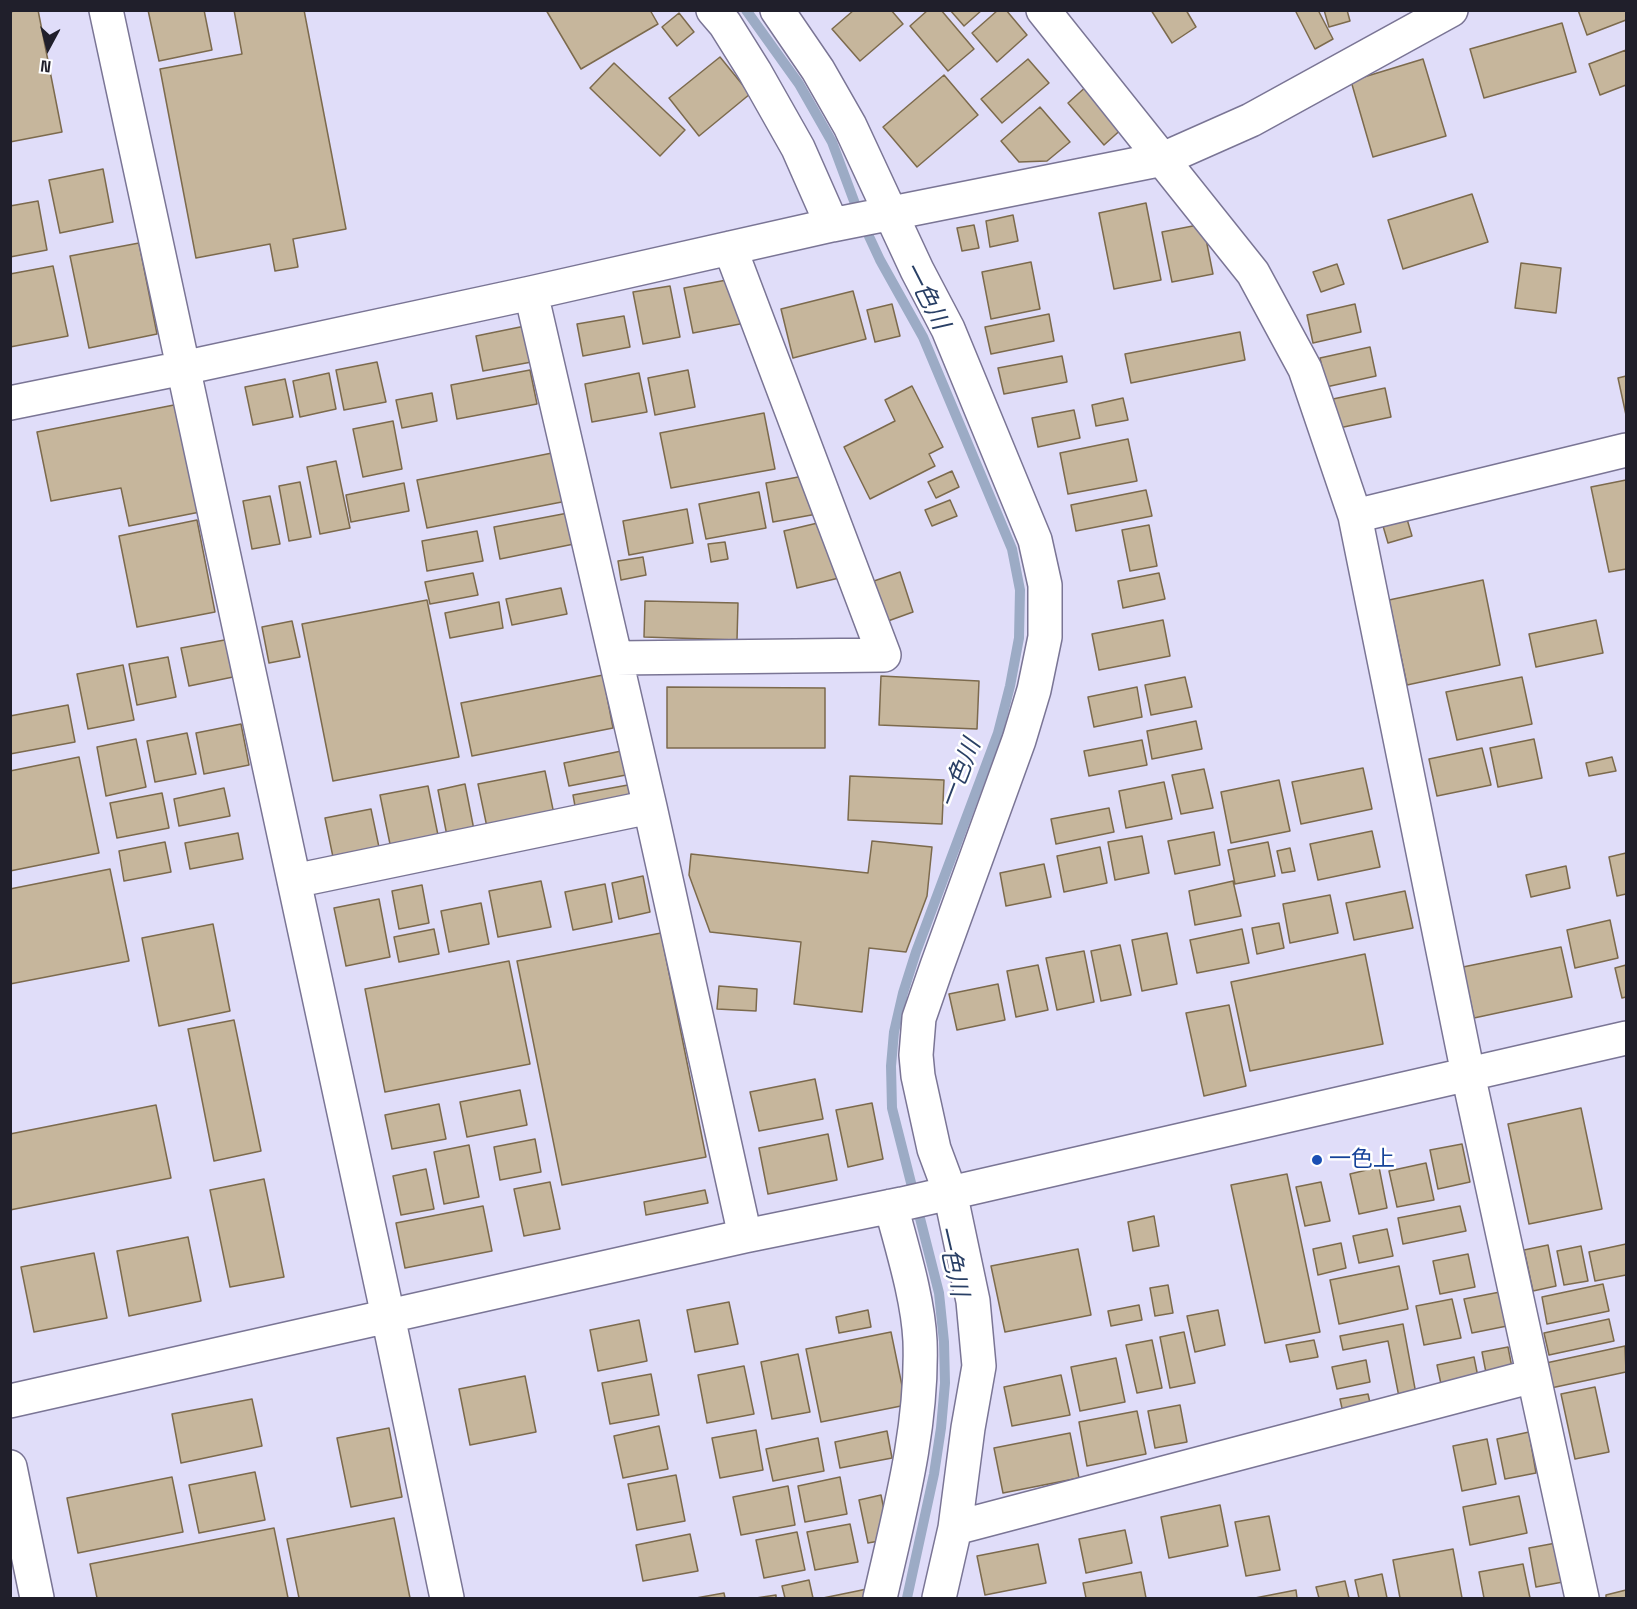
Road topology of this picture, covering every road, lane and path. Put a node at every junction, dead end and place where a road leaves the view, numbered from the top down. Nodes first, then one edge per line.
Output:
1 (106, 10) edge
2 (713, 10) edge
3 (777, 10) edge
4 (1043, 10) edge
5 (1451, 10) edge
6 (1163, 159) junction
7 (885, 214) junction
8 (839, 223) junction
9 (730, 248) junction
10 (531, 293) junction
11 (183, 368) junction
12 (10, 403) edge
13 (1626, 450) edge
14 (1355, 516) junction
15 (616, 658) junction
16 (650, 807) junction
17 (294, 881) junction
18 (1626, 1038) edge
19 (1468, 1074) junction
20 (944, 1194) junction
21 (896, 1205) junction
22 (745, 1236) junction
23 (388, 1316) junction
24 (1533, 1376) junction
25 (10, 1401) edge
26 (10, 1467) edge
27 (955, 1528) junction
28 (38, 1599) edge
29 (447, 1599) edge
30 (880, 1599) edge
31 (939, 1599) edge
32 (1582, 1599) edge

1 - 11 street
2 - 8 street
3 - 7 street
4 - 6 street
5 - 6 street
6 - 7 street
6 - 14 street
7 - 8 street
7 - 20 street
8 - 9 street
9 - 10 street
9 - 15 street
10 - 11 street
10 - 15 street
11 - 12 street
11 - 17 street
13 - 14 street
14 - 19 street
15 - 16 street
16 - 17 street
16 - 22 street
17 - 23 street
18 - 19 street
19 - 20 street
19 - 24 street
20 - 21 street
20 - 27 street
21 - 22 street
21 - 30 street
22 - 23 street
23 - 25 street
23 - 29 street
24 - 27 street
24 - 32 street
26 - 28 street
27 - 31 street

